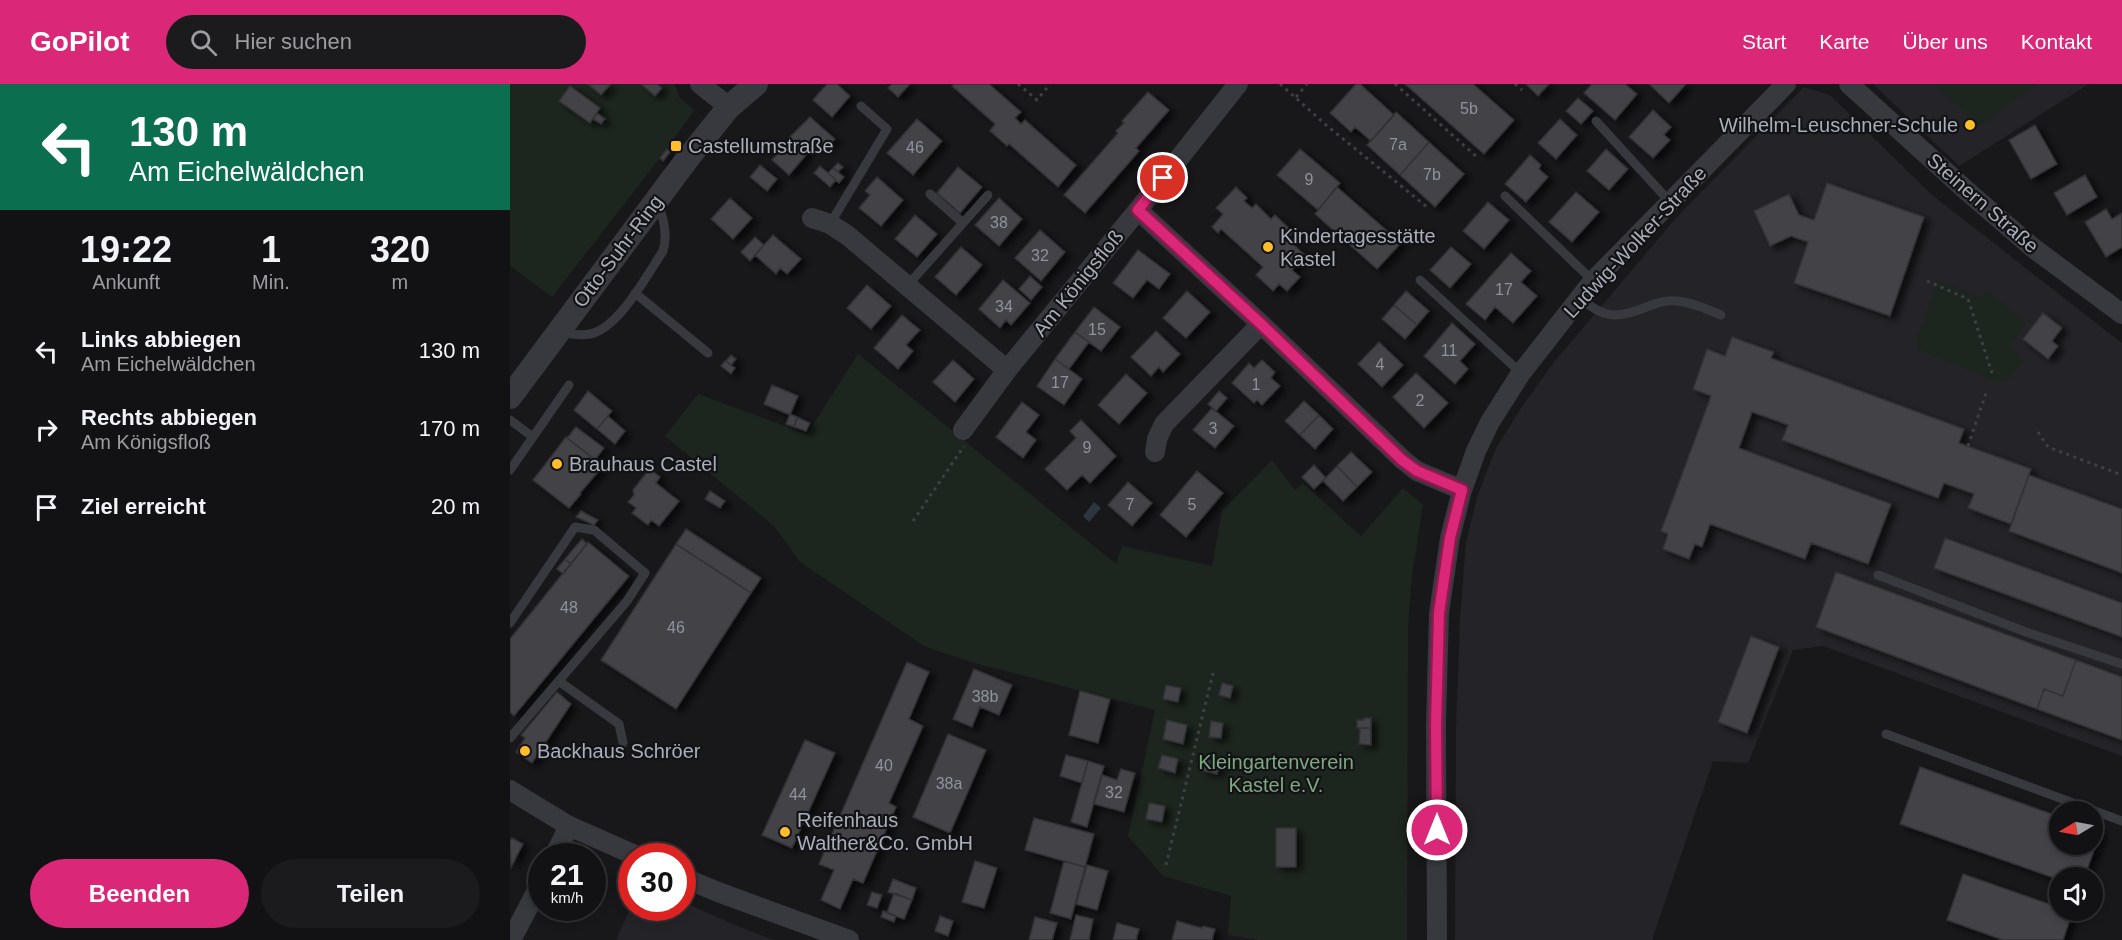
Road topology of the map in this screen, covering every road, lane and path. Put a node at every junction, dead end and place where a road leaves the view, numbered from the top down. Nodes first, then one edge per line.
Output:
1 (700, 84) edge
2 (739, 84) edge
3 (756, 84) edge
4 (1018, 84) edge
5 (1050, 84) edge
6 (1238, 84) edge
7 (1280, 84) edge
8 (1307, 84) edge
9 (1395, 84) edge
10 (1515, 84) edge
11 (1786, 84) edge
12 (1849, 84) edge
13 (1522, 90) dead end
14 (1296, 97) junction
15 (861, 106) dead end
16 (729, 107) junction
17 (1596, 120) dead end
18 (1477, 157) dead end
19 (930, 194) dead end
20 (988, 195) dead end
21 (1505, 196) dead end
22 (656, 199) junction
23 (1670, 202) junction
24 (1427, 207) dead end
25 (1138, 210) junction
26 (821, 221) joint
27 (963, 223) junction
28 (1420, 280) dead end
29 (1927, 280) dead end
30 (1593, 281) junction
31 (907, 286) junction
32 (635, 293) junction
33 (1580, 297) junction
34 (2122, 314) edge
35 (1720, 315) dead end
36 (1261, 324) junction
37 (556, 333) junction
38 (708, 353) dead end
39 (1007, 369) junction
40 (1521, 373) junction
41 (1992, 373) dead end
42 (569, 386) dead end
43 (1987, 390) dead end
44 (510, 397) edge
45 (510, 420) edge
46 (963, 430) joint
47 (2038, 432) dead end
48 (533, 436) junction
49 (1968, 446) dead end
50 (1155, 452) dead end
51 (510, 470) edge
52 (2122, 475) edge
53 (1462, 490) junction
54 (913, 521) dead end
55 (1878, 575) dead end
56 (510, 623) edge
57 (2122, 664) edge
58 (1213, 673) dead end
59 (560, 682) junction
60 (1886, 734) dead end
61 (510, 738) edge
62 (623, 744) dead end
63 (510, 790) edge
64 (2122, 820) edge
65 (569, 826) junction
66 (560, 843) edge
67 (618, 848) edge
68 (1166, 865) dead end
69 (696, 883) edge
70 (528, 908) edge
71 (511, 940) edge
72 (849, 940) edge
73 (1437, 940) edge

1 - 16 street
2 - 16 street, Otto-Suhr-Ring
3 - 16 street, Otto-Suhr-Ring
4 - 5 path
6 - 25 street, Am Königsfloß
7 - 14 path
8 - 14 path
9 - 18 path
10 - 13 path
11 - 23 street, Ludwig-Wolker-Straße
12 - 34 street, Steinern Straße
14 - 24 path
15 - 26 lane
16 - 22 street, Otto-Suhr-Ring
17 - 23 lane
19 - 27 lane
20 - 27 lane
21 - 30 lane
22 - 32 lane
22 - 37 street, Otto-Suhr-Ring
23 - 30 street, Ludwig-Wolker-Straße
25 - 36 street
25 - 39 street, Am Königsfloß
26 - 31 street
27 - 31 lane
28 - 40 lane
29 - 41 path
30 - 33 street, Ludwig-Wolker-Straße
31 - 39 street
32 - 37 lane
32 - 38 lane
33 - 35 lane
33 - 40 street, Ludwig-Wolker-Straße
36 - 50 street
36 - 53 street
37 - 44 street, Otto-Suhr-Ring
39 - 46 street, Am Königsfloß
40 - 53 street, Ludwig-Wolker-Straße
42 - 48 lane
43 - 49 path
45 - 48 lane
46 - 54 path
47 - 52 path
48 - 51 lane
53 - 73 street, Ludwig-Wolker-Straße
55 - 57 lane
56 - 59 lane
58 - 68 path
59 - 61 lane
59 - 62 lane
60 - 64 lane
63 - 65 street
65 - 66 street
65 - 67 street
69 - 72 street
70 - 71 street

